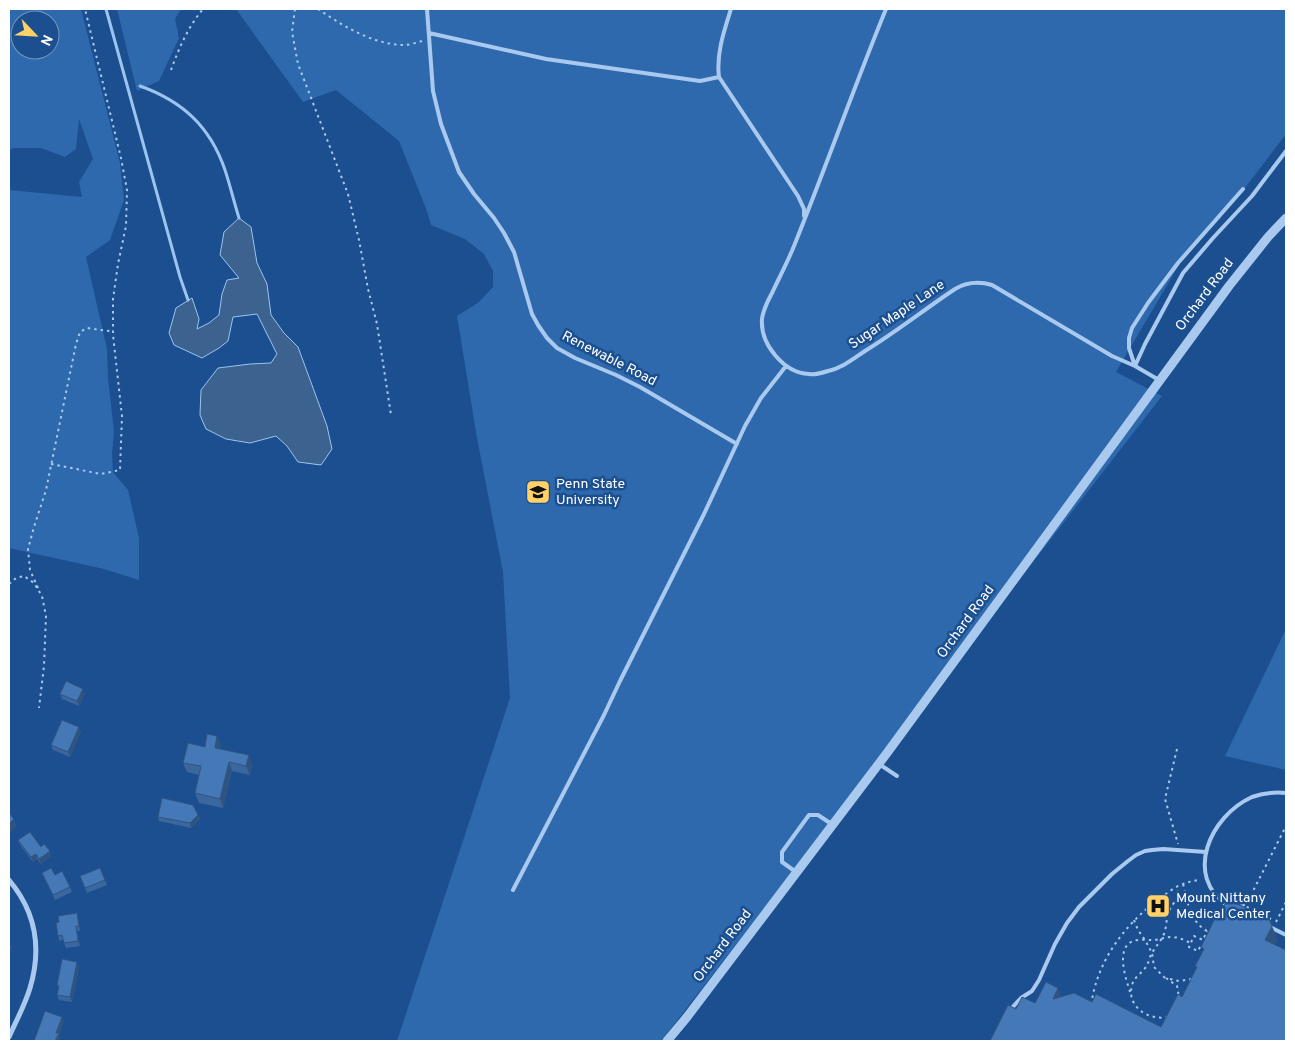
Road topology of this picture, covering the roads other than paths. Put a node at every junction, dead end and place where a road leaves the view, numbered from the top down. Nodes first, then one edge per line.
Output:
1 (427, 9) edge
2 (731, 9) edge
3 (886, 9) edge
4 (428, 33) junction
5 (718, 78) junction
6 (1286, 151) edge
7 (1243, 189) dead end
8 (1286, 218) edge
9 (804, 221) junction
10 (786, 366) junction
11 (1135, 366) junction
12 (1159, 380) junction
13 (736, 444) junction
14 (879, 764) junction
15 (896, 776) dead end
16 (1286, 791) edge
17 (833, 825) junction
18 (1206, 852) junction
19 (797, 873) junction
20 (9, 880) edge
21 (513, 890) dead end
22 (1230, 908) edge
23 (1266, 925) edge
24 (1286, 935) edge
25 (1006, 1014) edge
26 (9, 1038) edge
27 (666, 1041) edge

1 - 4 lane, Renewable Road
2 - 5 lane
3 - 9 lane
4 - 5 lane
4 - 13 lane, Renewable Road
5 - 9 lane
6 - 11 lane
7 - 11 lane
8 - 12 street, Orchard Road
9 - 10 lane
10 - 11 lane, Sugar Maple Lane
10 - 13 lane
11 - 12 lane, Sugar Maple Lane
12 - 14 street, Orchard Road
13 - 21 lane
14 - 15 lane
14 - 17 street, Orchard Road
16 - 18 lane
17 - 19 street, Orchard Road
17 - 19 lane
18 - 22 lane
18 - 25 lane
19 - 27 street, Orchard Road
20 - 26 street
23 - 24 lane

